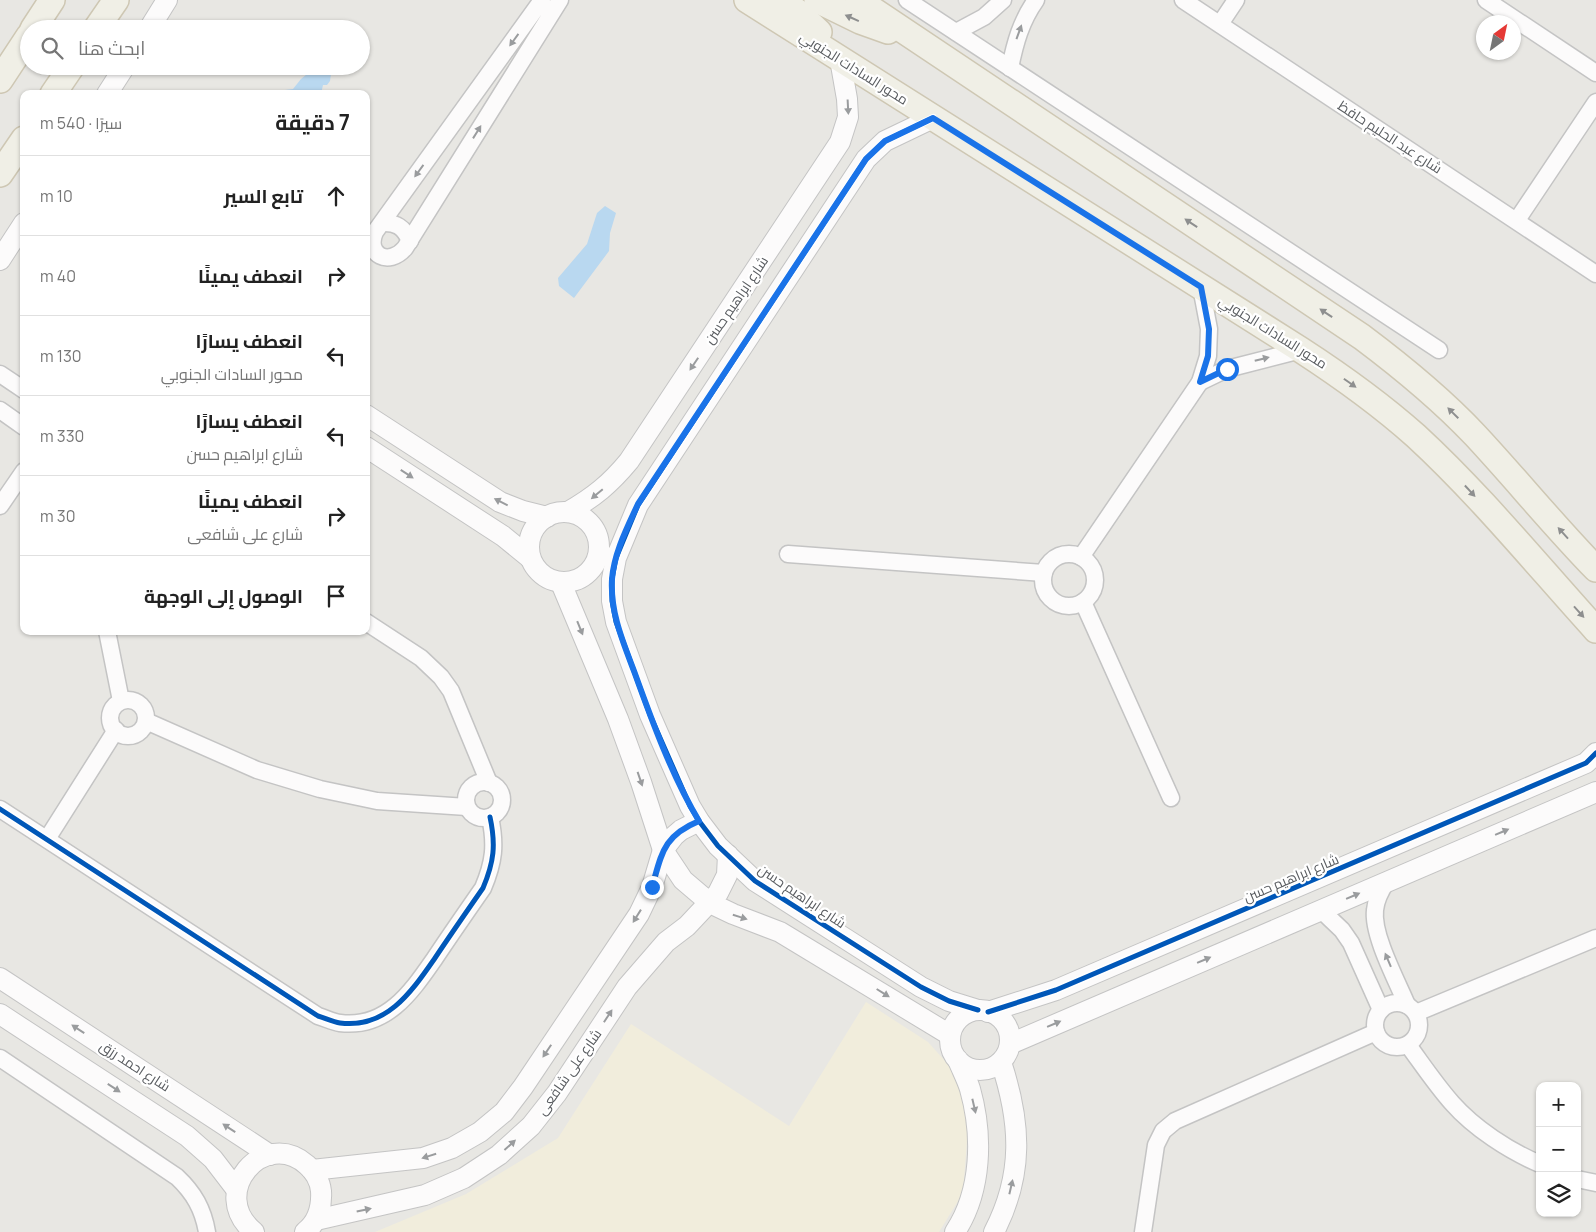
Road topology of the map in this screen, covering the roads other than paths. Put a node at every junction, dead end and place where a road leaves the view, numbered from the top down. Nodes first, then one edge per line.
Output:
1 (52, 0) edge
2 (116, 0) edge
3 (167, 0) edge
4 (542, 0) edge
5 (560, 0) edge
6 (747, 0) edge
7 (782, 0) edge
8 (817, 0) edge
9 (858, 0) edge
10 (907, 0) edge
11 (1004, 0) edge
12 (1036, 0) edge
13 (1183, 0) edge
14 (1236, 0) edge
15 (1486, 0) edge
16 (40, 20) edge
17 (102, 20) edge
18 (154, 20) edge
19 (535, 24) junction
20 (1220, 24) junction
21 (956, 32) junction
22 (915, 38) junction
23 (20, 50) edge
24 (840, 59) junction
25 (1010, 68) junction
26 (1596, 73) edge
27 (66, 75) edge
28 (119, 75) edge
29 (0, 80) edge
30 (56, 90) edge
31 (110, 90) edge
32 (1596, 102) edge
33 (933, 118) junction
34 (20, 144) edge
35 (0, 174) edge
36 (1517, 220) junction
37 (382, 223) junction
38 (20, 233) edge
39 (410, 241) junction
40 (10, 254) edge
41 (1596, 274) edge
42 (1201, 287) junction
43 (1301, 350) junction
44 (1439, 350) dead end
45 (0, 374) edge
46 (1200, 382) junction
47 (20, 387) edge
48 (0, 410) edge
49 (370, 418) edge
50 (20, 424) edge
51 (370, 450) edge
52 (20, 477) edge
53 (0, 506) edge
54 (568, 512) junction
55 (547, 517) junction
56 (788, 554) dead end
57 (607, 556) junction
58 (1081, 556) junction
59 (530, 558) junction
60 (1591, 558) edge
61 (1044, 573) junction
62 (561, 583) junction
63 (1082, 602) junction
64 (370, 625) edge
65 (1596, 630) edge
66 (107, 635) edge
67 (121, 701) junction
68 (146, 721) junction
69 (116, 730) junction
70 (1596, 753) edge
71 (490, 783) junction
72 (1596, 792) edge
73 (1171, 798) dead end
74 (467, 807) junction
75 (0, 809) edge
76 (490, 817) junction
77 (699, 821) junction
78 (47, 839) junction
79 (663, 850) junction
80 (728, 856) junction
81 (1387, 881) junction
82 (1308, 883) junction
83 (710, 903) junction
84 (1321, 910) junction
85 (1596, 938) edge
86 (0, 978) edge
87 (1411, 1009) junction
88 (1381, 1010) junction
89 (983, 1011) junction
90 (0, 1014) edge
91 (1376, 1032) junction
92 (950, 1035) junction
93 (1010, 1044) junction
94 (1408, 1045) junction
95 (0, 1058) edge
96 (958, 1060) junction
97 (1000, 1062) junction
98 (270, 1155) junction
99 (1536, 1162) edge
100 (312, 1170) junction
101 (1581, 1180) edge
102 (1596, 1183) edge
103 (236, 1189) junction
104 (310, 1226) edge
105 (248, 1229) edge
106 (207, 1232) edge
107 (955, 1232) edge
108 (994, 1232) edge
109 (1143, 1232) edge

1 - 16 main road
2 - 17 main road
3 - 18 street
4 - 19 street
5 - 19 street
6 - 24 main road, محور السادات الجنوبي
7 - 24 main road
22 -> 8 main road
9 - 22 main road
10 - 21 street
11 - 21 street
25 -> 12 street
13 - 20 street, شارع عبد الحليم حافظ
14 - 20 street
15 - 26 street
19 -> 37 street
39 -> 19 street
20 - 36 street, شارع عبد الحليم حافظ
21 - 25 street
60 -> 22 main road
23 - 29 main road
24 - 33 main road, محور السادات الجنوبي
24 -> 54 street, شارع ابراهيم حسن
25 - 44 street
27 - 30 main road
28 - 31 street
32 - 36 street
33 - 42 main road, محور السادات الجنوبي
33 - 57 street, شارع ابراهيم حسن
34 - 35 main road
36 - 41 street, شارع عبد الحليم حافظ
37 - 39 street
37 - 39 street
38 - 40 street
42 - 43 main road, محور السادات الجنوبي
42 - 46 street
46 -> 43 street
43 -> 65 main road, محور السادات الجنوبي
45 - 47 street
46 - 58 street
48 - 50 street
55 -> 49 street
51 -> 59 street
52 - 53 street
54 - 55 street
54 - 57 street
55 - 59 street
56 - 61 street
57 - 62 street
57 - 77 street, شارع ابراهيم حسن
58 - 61 street
58 - 63 street
59 - 62 street
61 - 63 street
62 -> 79 street
63 - 73 street
64 - 71 street
66 - 67 street
67 - 68 street
67 - 69 street
68 - 69 street
68 - 74 street
69 - 78 street
70 - 82 street, شارع ابراهيم حسن
71 - 74 street
71 - 76 street
81 -> 72 street
74 - 76 street
75 - 78 street
76 - 78 street
77 - 79 street
77 - 80 street, شارع ابراهيم حسن
79 - 83 street
79 -> 100 street
80 - 83 street, شارع على شافعى
80 - 89 street, شارع ابراهيم حسن
84 -> 81 street
87 -> 81 street
82 - 84 street
82 - 89 street, شارع ابراهيم حسن
83 -> 92 street
104 -> 83 street, شارع على شافعى
84 - 88 street
93 -> 84 street
85 - 87 street
98 -> 86 street, شارع احمد رزق
87 - 88 street
87 - 94 street
88 - 91 street
89 - 92 street
89 - 93 street
90 -> 103 street
91 - 94 street
91 - 109 street
92 - 96 street
93 - 97 street
94 - 99 street
95 - 106 street
96 - 97 street
96 -> 107 street
108 -> 97 street
98 - 100 street
98 - 103 street
100 - 104 street
101 - 102 street
103 - 105 street

